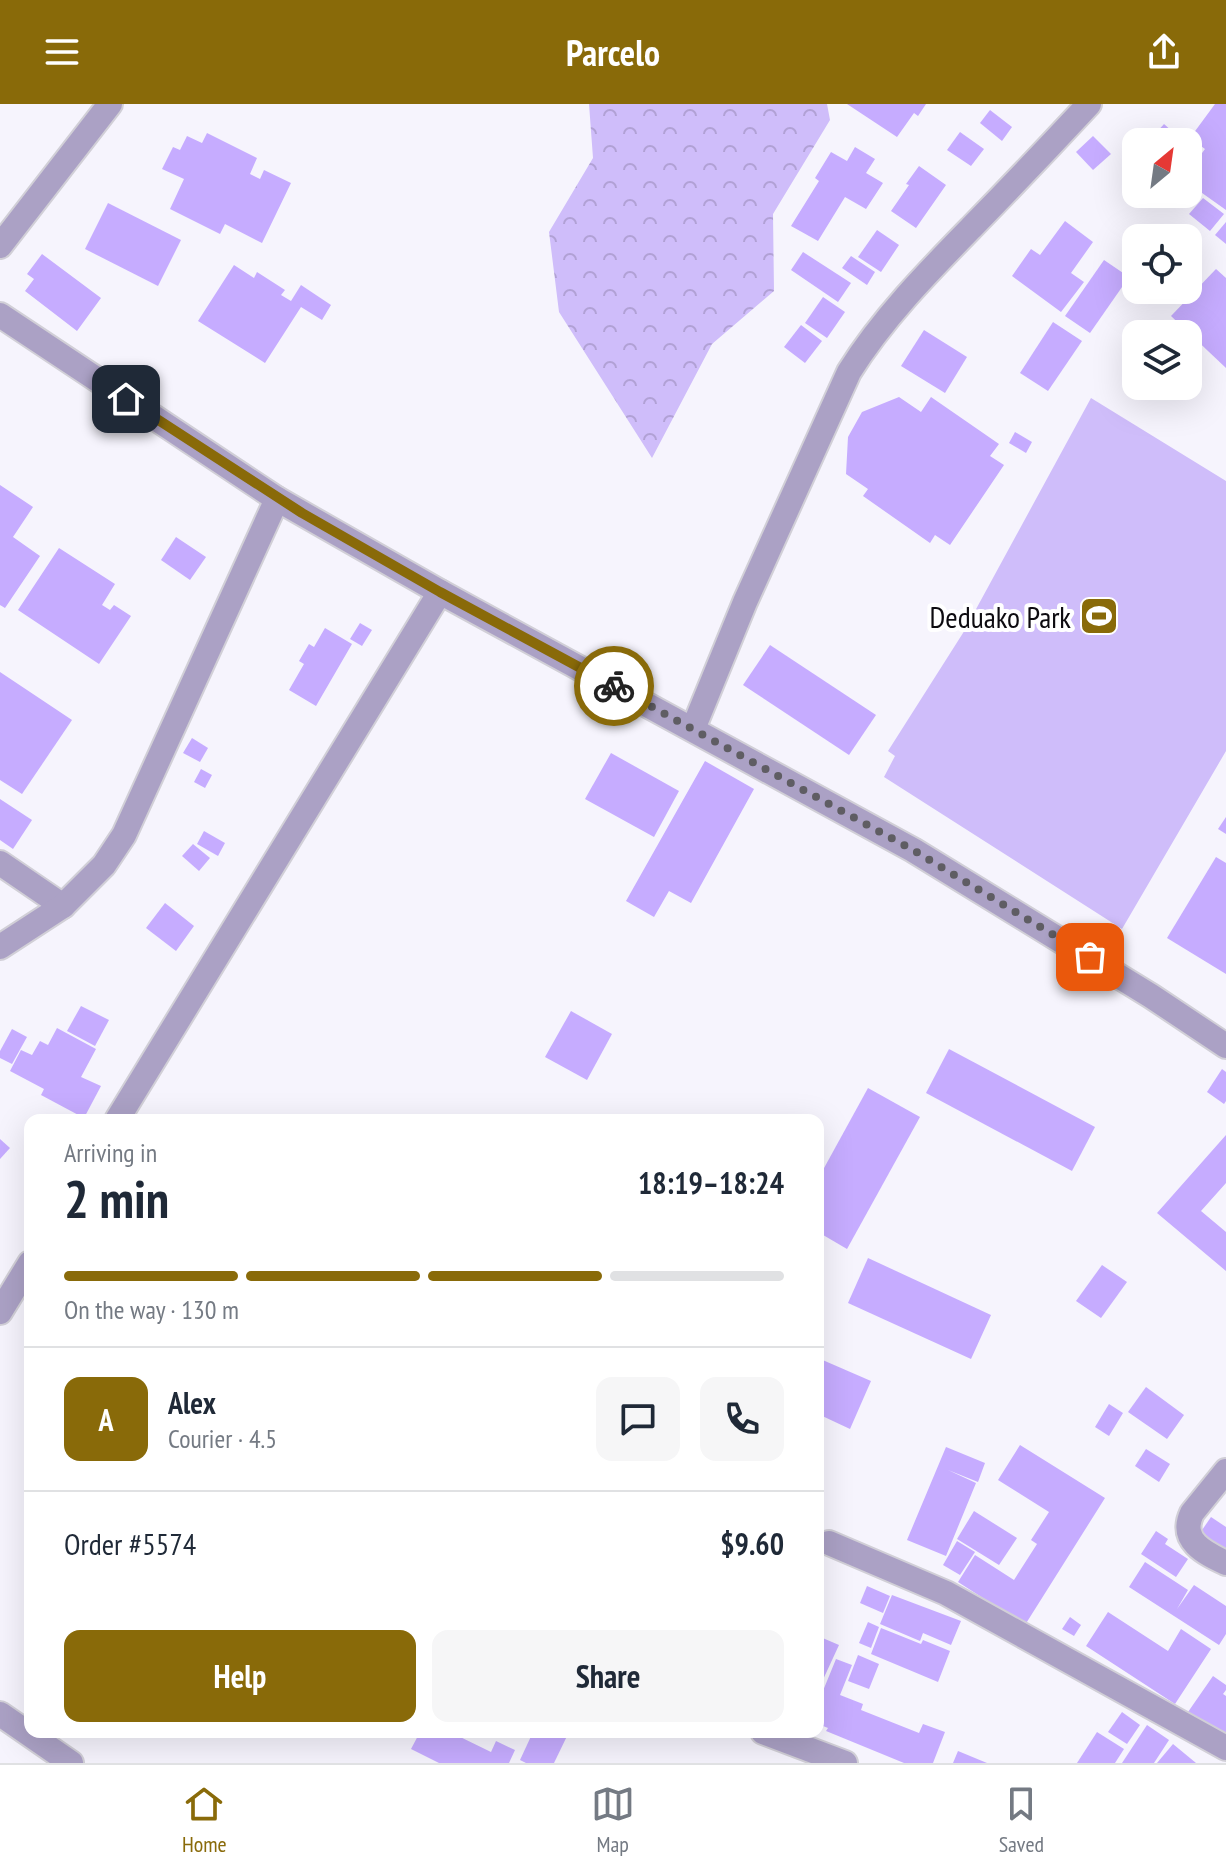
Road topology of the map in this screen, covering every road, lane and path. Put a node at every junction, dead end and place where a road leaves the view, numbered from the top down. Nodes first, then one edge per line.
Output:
1 (110, 104) edge
2 (1089, 104) edge
3 (0, 246) edge
4 (0, 315) edge
5 (277, 499) junction
6 (440, 592) junction
7 (693, 729) junction
8 (0, 863) edge
9 (63, 906) junction
10 (0, 947) edge
11 (1226, 1046) edge
12 (121, 1114) edge
13 (24, 1272) edge
14 (2, 1305) edge
15 (1226, 1471) edge
16 (829, 1543) dead end
17 (1226, 1563) edge
18 (0, 1714) edge
19 (24, 1731) edge
20 (35, 1738) edge
21 (779, 1738) edge
22 (1226, 1748) edge
23 (71, 1763) edge
24 (845, 1763) edge

1 - 3 street
2 - 7 street
4 - 5 street
5 - 6 street
5 - 9 street
6 - 7 street
6 - 12 street
7 - 11 street
8 - 9 street
9 - 10 street
13 - 14 street
15 - 17 street
16 - 22 street
18 - 19 street
20 - 23 street
21 - 24 street

